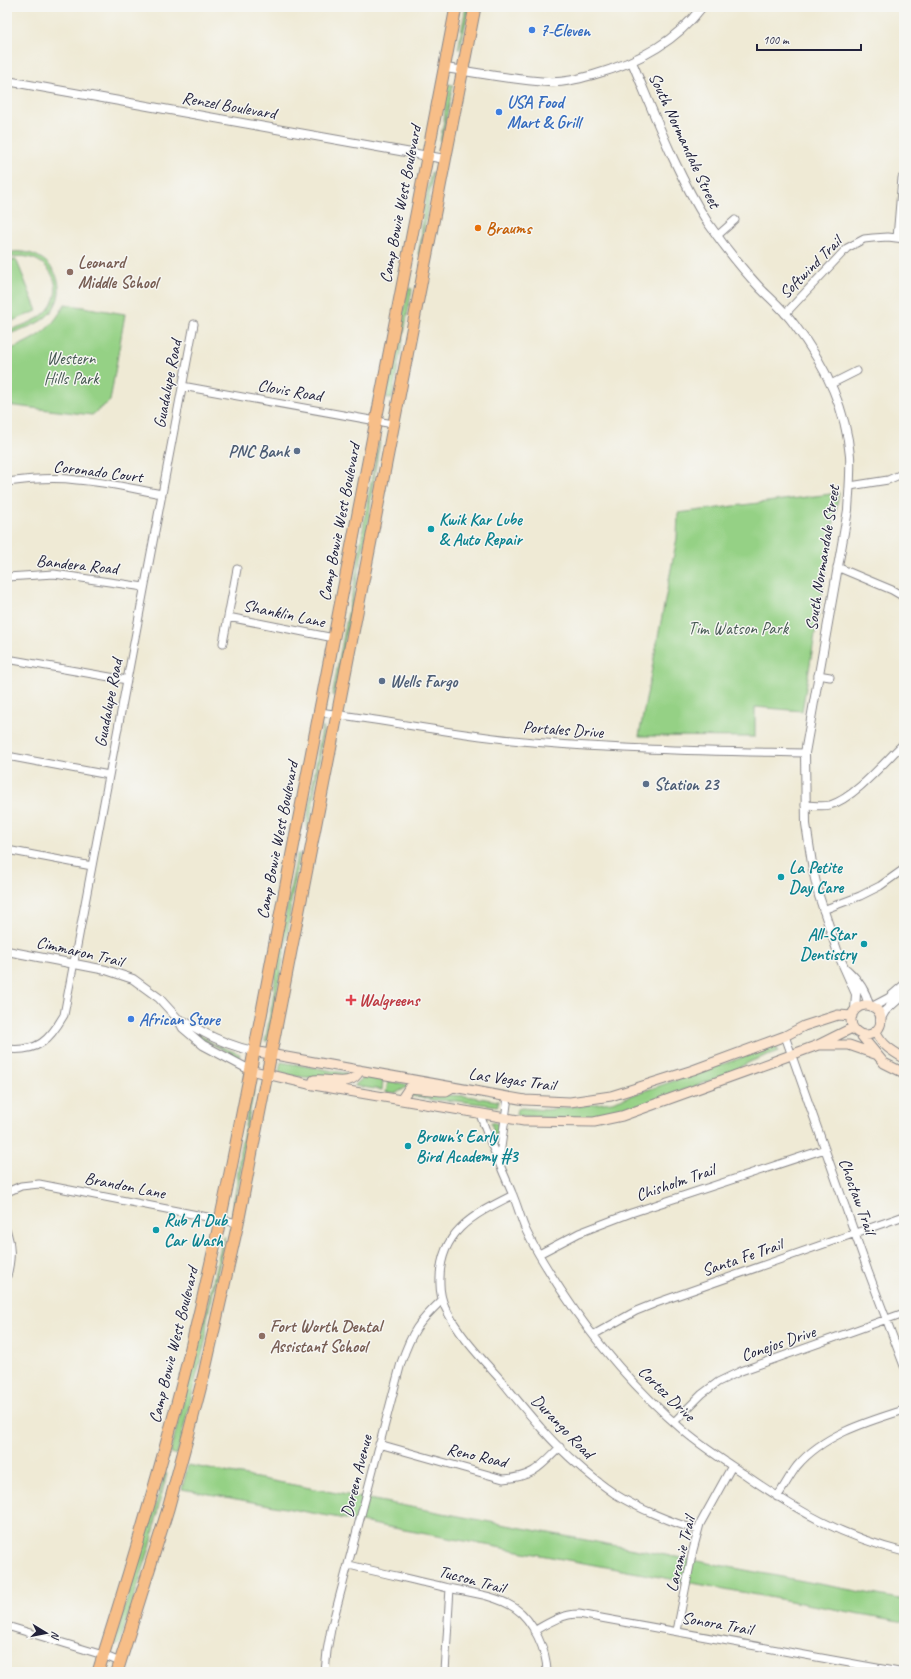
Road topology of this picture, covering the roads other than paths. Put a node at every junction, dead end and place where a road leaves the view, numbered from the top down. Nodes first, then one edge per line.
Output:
1 (456, 7) edge
2 (475, 7) edge
3 (702, 7) edge
4 (632, 62) junction
5 (445, 68) junction
6 (462, 70) junction
7 (7, 82) edge
8 (427, 154) junction
9 (445, 159) junction
10 (902, 178) dead end
11 (735, 220) dead end
12 (717, 236) junction
13 (900, 238) edge
14 (406, 264) junction
15 (424, 267) junction
16 (785, 314) junction
17 (194, 324) dead end
18 (857, 371) dead end
19 (832, 384) junction
20 (182, 386) junction
21 (376, 421) junction
22 (393, 424) junction
23 (904, 473) edge
24 (7, 482) edge
25 (850, 486) junction
26 (162, 494) junction
27 (837, 567) junction
28 (237, 569) dead end
29 (7, 577) edge
30 (144, 587) junction
31 (904, 597) edge
32 (228, 617) junction
33 (334, 638) junction
34 (223, 644) dead end
35 (7, 658) edge
36 (818, 675) junction
37 (830, 677) dead end
38 (127, 680) junction
39 (320, 712) junction
40 (337, 714) junction
41 (904, 743) edge
42 (805, 753) junction
43 (7, 756) edge
44 (109, 776) junction
45 (805, 805) junction
46 (294, 842) junction
47 (311, 845) junction
48 (7, 850) edge
49 (92, 866) junction
50 (904, 869) edge
51 (823, 910) junction
52 (7, 951) edge
53 (74, 964) junction
54 (846, 969) junction
55 (904, 985) edge
56 (904, 994) edge
57 (871, 1006) junction
58 (854, 1013) junction
59 (178, 1019) junction
60 (880, 1020) junction
61 (858, 1032) junction
62 (876, 1032) junction
63 (785, 1036) junction
64 (818, 1045) junction
65 (7, 1049) edge
66 (253, 1051) junction
67 (271, 1054) junction
68 (792, 1054) junction
69 (876, 1054) junction
70 (904, 1058) edge
71 (250, 1070) junction
72 (360, 1070) junction
73 (904, 1073) edge
74 (267, 1074) junction
75 (308, 1084) junction
76 (453, 1087) junction
77 (508, 1097) junction
78 (401, 1100) junction
79 (480, 1114) junction
80 (504, 1118) junction
81 (825, 1149) junction
82 (498, 1162) junction
83 (7, 1192) edge
84 (513, 1195) junction
85 (904, 1216) edge
86 (220, 1219) junction
87 (238, 1223) junction
88 (7, 1232) edge
89 (855, 1233) junction
90 (539, 1254) junction
91 (7, 1276) edge
92 (442, 1300) junction
93 (904, 1313) edge
94 (886, 1320) junction
95 (593, 1335) junction
96 (904, 1366) edge
97 (904, 1410) edge
98 (674, 1422) junction
99 (379, 1444) junction
100 (560, 1447) junction
101 (163, 1457) junction
102 (732, 1466) junction
103 (777, 1497) junction
104 (168, 1509) junction
105 (698, 1530) junction
106 (904, 1552) edge
107 (349, 1565) junction
108 (450, 1588) junction
109 (7, 1626) edge
110 (534, 1631) junction
111 (677, 1631) junction
112 (103, 1655) junction
113 (119, 1667) edge
114 (98, 1672) edge
115 (325, 1672) edge
116 (445, 1672) edge
117 (548, 1672) edge
118 (899, 1672) edge

1 - 5 main road, Camp Bowie West Boulevard
2 - 6 main road, Camp Bowie West Boulevard
3 - 4 street
4 - 6 street
4 - 12 street, South Normandale Street
5 - 6 street
5 - 8 main road, Camp Bowie West Boulevard
6 - 9 main road, Camp Bowie West Boulevard
7 - 8 street, Renzel Boulevard
8 - 9 street, Renzel Boulevard
8 - 14 main road, Camp Bowie West Boulevard
9 - 15 main road, Camp Bowie West Boulevard
10 - 13 street
11 - 12 street
12 - 16 street, South Normandale Street
13 - 16 street, Softwind Trail
14 - 15 main road
14 - 21 main road, Camp Bowie West Boulevard
15 - 22 main road, Camp Bowie West Boulevard
16 - 19 street, South Normandale Street
17 - 20 street, Guadalupe Road
18 - 19 street
19 - 25 street, South Normandale Street
20 - 21 street, Clovis Road
20 - 26 street, Guadalupe Road
21 - 22 street, Clovis Road
21 - 33 main road, Camp Bowie West Boulevard
22 - 40 main road, Camp Bowie West Boulevard
23 - 25 street
24 - 26 street, Coronado Court
25 - 27 street, South Normandale Street
26 - 30 street, Guadalupe Road
27 - 31 street
27 - 36 street, South Normandale Street
28 - 32 street
29 - 30 street, Bandera Road
30 - 38 street, Guadalupe Road
32 - 33 street, Shanklin Lane
32 - 34 street
33 - 39 main road, Camp Bowie West Boulevard
35 - 38 street
36 - 37 street
36 - 42 street, South Normandale Street
38 - 44 street, Guadalupe Road
39 - 40 street, Portales Drive
39 - 46 main road, Camp Bowie West Boulevard
40 - 42 street, Portales Drive
40 - 47 main road, Camp Bowie West Boulevard
41 - 45 street
42 - 45 street, South Normandale Street
43 - 44 street
44 - 49 street, Guadalupe Road
45 - 51 street, South Normandale Street
46 - 47 main road
46 - 66 main road, Camp Bowie West Boulevard
47 - 67 main road, Camp Bowie West Boulevard
48 - 49 street
49 - 53 street, Guadalupe Road
50 - 51 street
51 - 54 street, South Normandale Street
52 - 53 street, Cimmaron Trail
53 - 59 street, Cimmaron Trail
53 - 65 street, Guadalupe Road
54 - 57 street, South Normandale Street
54 - 58 street, South Normandale Street
55 - 57 street
56 - 60 street
57 - 58 main road
57 - 60 main road
58 - 61 main road
58 - 63 main road, Las Vegas Trail
59 - 66 street, Cimmaron Trail
59 - 71 street, Cimmaron Trail
60 - 62 main road
61 - 62 main road
61 - 64 main road
61 - 69 main road
62 - 70 main road
63 - 68 street, Choctaw Trail
63 - 77 main road, Las Vegas Trail
64 - 68 main road
64 - 69 main road
66 - 67 main road, Las Vegas Trail
66 - 71 main road, Camp Bowie West Boulevard
67 - 72 main road, Las Vegas Trail
67 - 74 main road, Camp Bowie West Boulevard
68 - 80 main road
68 - 81 street, Choctaw Trail
69 - 73 main road
71 - 74 main road
71 - 86 main road, Camp Bowie West Boulevard
72 - 75 main road
72 - 76 main road, Las Vegas Trail
74 - 75 main road
74 - 87 main road, Camp Bowie West Boulevard
75 - 78 main road
76 - 77 main road, Las Vegas Trail
76 - 78 main road
77 - 80 street
78 - 79 main road
79 - 80 main road
79 - 82 street, Cortez Drive
80 - 82 street
81 - 89 street, Choctaw Trail
81 - 90 street, Chisholm Trail
82 - 84 street, Cortez Drive
83 - 86 street, Brandon Lane
84 - 90 street, Cortez Drive
84 - 92 street
85 - 89 street, Santa Fe Trail
86 - 87 street, Brandon Lane
86 - 101 main road, Camp Bowie West Boulevard
87 - 104 main road, Camp Bowie West Boulevard
88 - 91 street
89 - 94 street, Choctaw Trail
89 - 95 street, Santa Fe Trail
90 - 95 street, Cortez Drive
92 - 99 street, Doreen Avenue
92 - 100 street, Durango Road
93 - 94 street, Conejos Drive
94 - 96 street, Choctaw Trail
94 - 98 street, Conejos Drive
95 - 98 street, Cortez Drive
97 - 103 street
98 - 102 street, Cortez Drive
99 - 100 street, Reno Road
99 - 107 street, Doreen Avenue
100 - 105 street, Durango Road
101 - 104 main road
101 - 112 main road, Camp Bowie West Boulevard
102 - 103 street, Cortez Drive
102 - 105 street, Laramie Trail
103 - 106 street, Cortez Drive
104 - 113 main road, Camp Bowie West Boulevard
105 - 111 street, Laramie Trail
107 - 108 street, Tucson Trail
107 - 115 street, Doreen Avenue
108 - 110 street, Tucson Trail
108 - 116 street
109 - 112 street
110 - 111 street, Sonora Trail
110 - 117 street, Tucson Trail
111 - 118 street, Sonora Trail
112 - 113 street
112 - 114 main road, Camp Bowie West Boulevard

